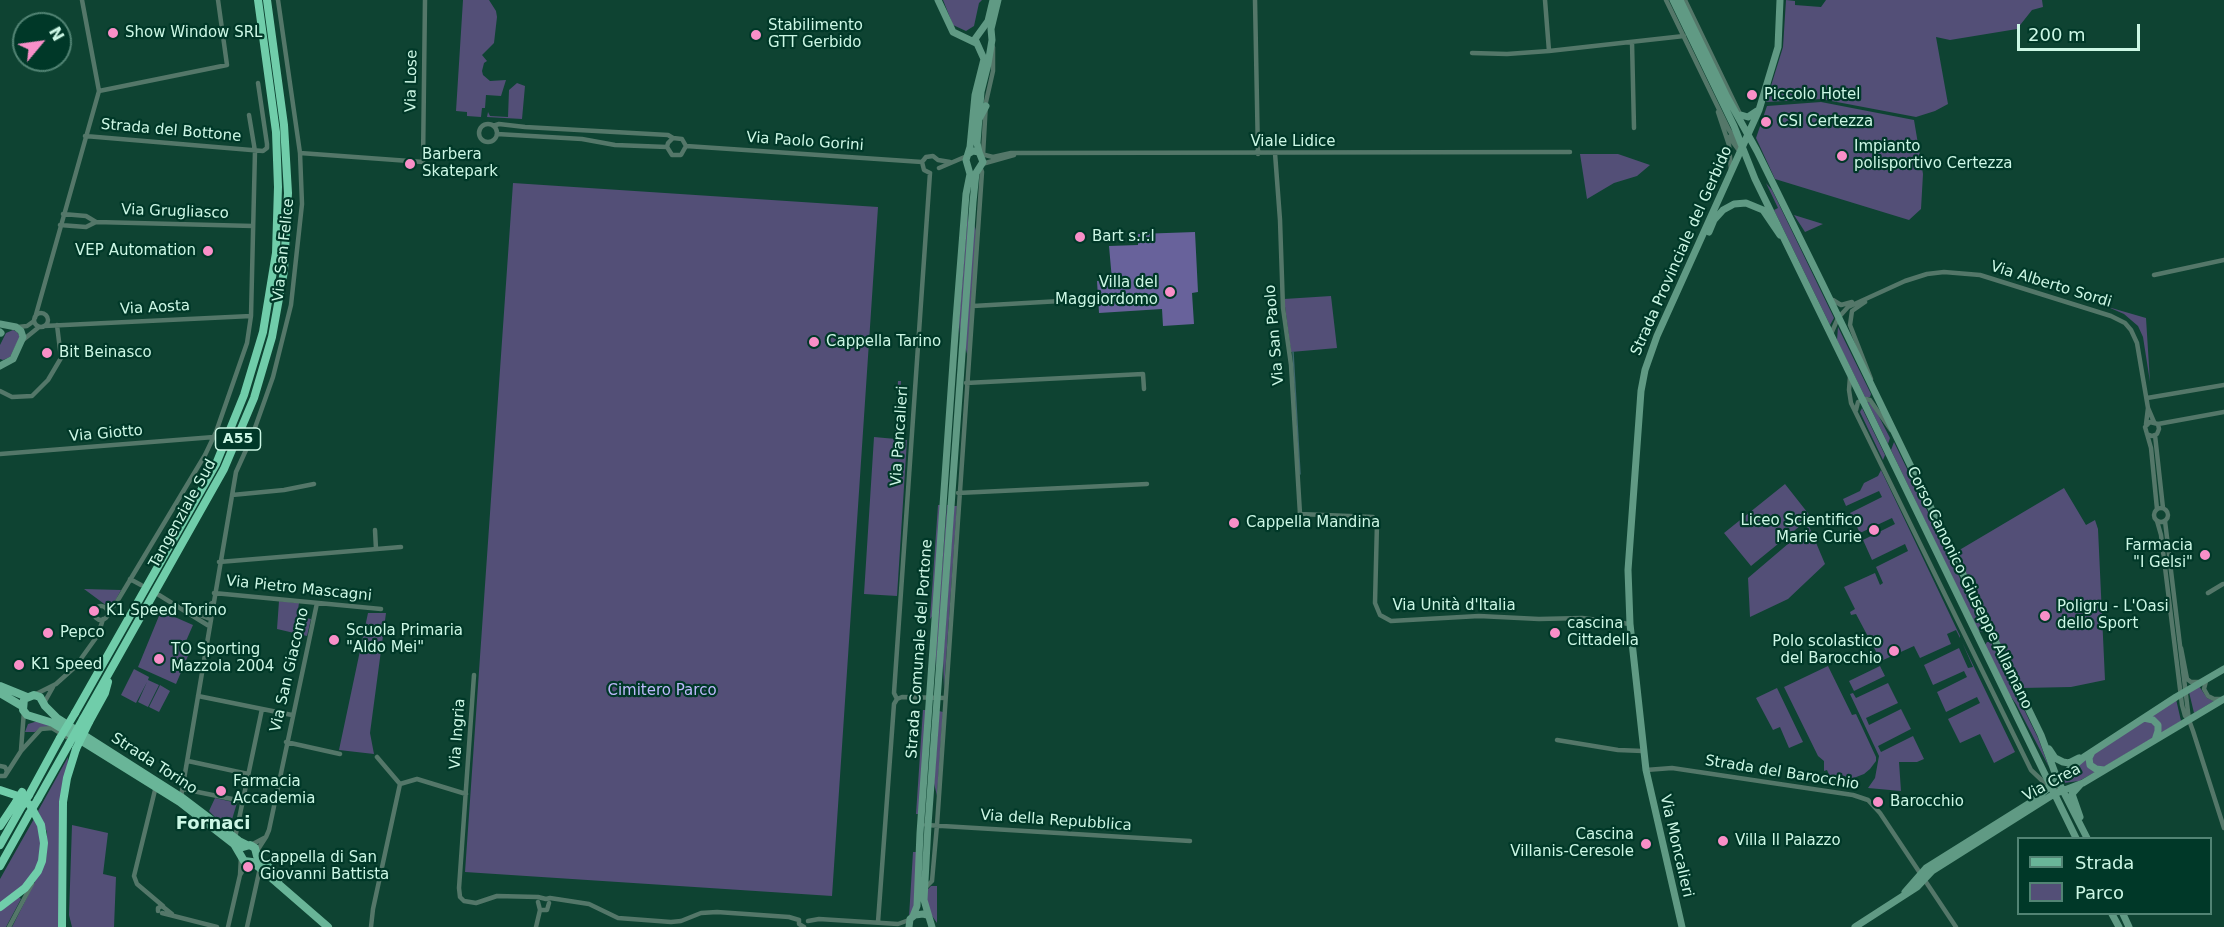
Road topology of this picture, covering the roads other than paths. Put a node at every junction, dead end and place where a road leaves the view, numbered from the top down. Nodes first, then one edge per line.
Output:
1 (82, 0) edge
2 (218, 0) edge
3 (258, 0) edge
4 (267, 0) edge
5 (278, 0) edge
6 (425, 0) edge
7 (938, 0) edge
8 (993, 0) edge
9 (998, 0) edge
10 (1255, 0) edge
11 (1545, 0) edge
12 (1666, 0) edge
13 (1673, 0) edge
14 (1680, 0) edge
15 (1685, 0) edge
16 (1780, 0) edge
17 (980, 33) junction
18 (1684, 36) junction
19 (962, 38) junction
20 (991, 40) junction
21 (1632, 42) junction
22 (978, 45) junction
23 (1549, 51) junction
24 (1472, 53) dead end
25 (258, 83) dead end
26 (99, 91) junction
27 (1716, 103) junction
28 (983, 106) junction
29 (1759, 110) junction
30 (249, 115) dead end
31 (1741, 116) junction
32 (980, 118) junction
33 (493, 126) junction
34 (985, 126) junction
35 (1634, 128) dead end
36 (1725, 132) junction
37 (497, 134) junction
38 (1748, 135) junction
39 (85, 136) junction
40 (673, 138) junction
41 (686, 146) junction
42 (668, 147) junction
43 (1741, 150) junction
44 (255, 151) junction
45 (1570, 152) dead end
46 (300, 153) junction
47 (1275, 153) junction
48 (981, 154) junction
49 (1016, 154) junction
50 (1258, 154) junction
51 (939, 160) junction
52 (967, 160) junction
53 (922, 162) junction
54 (952, 162) junction
55 (980, 166) junction
56 (939, 168) junction
57 (1731, 171) junction
58 (930, 173) junction
59 (972, 213) junction
60 (63, 214) junction
61 (96, 222) junction
62 (60, 225) junction
63 (253, 226) junction
64 (978, 230) junction
65 (1699, 242) junction
66 (1787, 244) junction
67 (2224, 260) edge
68 (2154, 275) dead end
69 (1821, 283) junction
70 (1883, 292) junction
71 (41, 299) junction
72 (1096, 299) dead end
73 (973, 306) junction
74 (251, 316) junction
75 (46, 317) junction
76 (1838, 318) junction
77 (34, 319) junction
78 (0, 324) edge
79 (59, 325) junction
80 (12, 327) junction
81 (41, 327) junction
82 (0, 334) edge
83 (1831, 334) junction
84 (23, 339) junction
85 (1, 364) edge
86 (1850, 374) junction
87 (960, 383) junction
88 (2224, 385) edge
89 (1144, 389) dead end
90 (1873, 390) junction
91 (0, 391) edge
92 (2147, 398) junction
93 (1862, 400) junction
94 (2148, 408) junction
95 (1857, 412) junction
96 (2224, 412) edge
97 (2156, 423) junction
98 (2146, 424) junction
99 (1894, 434) junction
100 (2147, 434) junction
101 (2155, 435) junction
102 (214, 437) junction
103 (0, 454) edge
104 (314, 484) dead end
105 (1147, 484) dead end
106 (952, 494) junction
107 (232, 495) junction
108 (2160, 508) junction
109 (1300, 514) joint
110 (2157, 521) junction
111 (2165, 521) junction
112 (375, 530) dead end
113 (401, 547) dead end
114 (376, 549) junction
115 (219, 562) junction
116 (130, 579) junction
117 (2223, 584) edge
118 (141, 585) dead end
119 (214, 592) junction
120 (2208, 593) dead end
121 (159, 595) dead end
122 (213, 601) junction
123 (317, 603) junction
124 (381, 609) dead end
125 (107, 610) junction
126 (187, 611) junction
127 (95, 617) junction
128 (2173, 618) junction
129 (104, 619) junction
130 (210, 619) junction
131 (1630, 624) junction
132 (209, 626) junction
133 (99, 632) junction
134 (1992, 635) junction
135 (1980, 641) junction
136 (2179, 643) junction
137 (2224, 669) edge
138 (474, 675) dead end
139 (2179, 680) junction
140 (2205, 680) junction
141 (56, 684) junction
142 (0, 686) edge
143 (0, 693) edge
144 (2183, 693) junction
145 (30, 696) junction
146 (198, 696) junction
147 (938, 698) junction
148 (897, 699) junction
149 (2224, 699) edge
150 (45, 705) junction
151 (2159, 708) junction
152 (23, 709) junction
153 (262, 709) junction
154 (292, 715) junction
155 (35, 717) junction
156 (2144, 718) junction
157 (2189, 720) junction
158 (22, 729) junction
159 (2041, 735) junction
160 (1557, 740) dead end
161 (2155, 740) junction
162 (286, 742) junction
163 (73, 746) junction
164 (94, 748) junction
165 (21, 751) junction
166 (1643, 751) junction
167 (2092, 752) junction
168 (340, 754) dead end
169 (377, 757) dead end
170 (2081, 759) junction
171 (188, 761) junction
172 (15, 762) junction
173 (1, 766) edge
174 (1646, 770) junction
175 (2105, 770) junction
176 (248, 774) junction
177 (2, 776) edge
178 (2057, 778) junction
179 (2083, 783) junction
180 (400, 784) junction
181 (156, 786) junction
182 (0, 790) edge
183 (2063, 790) junction
184 (2052, 791) junction
185 (182, 793) junction
186 (466, 794) junction
187 (242, 801) junction
188 (16, 806) junction
189 (0, 824) edge
190 (924, 825) junction
191 (937, 825) junction
192 (2224, 828) edge
193 (266, 837) junction
194 (2075, 837) edge
195 (2087, 837) edge
196 (2088, 837) edge
197 (235, 838) junction
198 (1190, 841) dead end
199 (0, 845) edge
200 (249, 845) junction
201 (249, 856) junction
202 (0, 866) edge
203 (260, 868) junction
204 (38, 871) junction
205 (1923, 877) junction
206 (924, 889) junction
207 (544, 901) junction
208 (0, 907) edge
209 (540, 910) junction
210 (312, 913) junction
211 (927, 915) junction
212 (799, 920) junction
213 (808, 921) junction
214 (911, 921) edge
215 (878, 922) junction
216 (898, 924) junction
217 (537, 926) edge
218 (9, 927) edge
219 (64, 927) edge
220 (218, 927) edge
221 (228, 927) edge
222 (247, 927) edge
223 (322, 927) edge
224 (327, 927) edge
225 (335, 927) edge
226 (371, 927) edge
227 (804, 927) edge
228 (904, 927) edge
229 (932, 927) edge
230 (1682, 927) edge
231 (1855, 927) edge
232 (1956, 927) edge

1 - 26 street
2 - 26 street
3 - 188 highway, Tangenziale Sud / A55, bridge
4 - 163 highway, Tangenziale Sud / A55, bridge
5 - 46 street, Via San Felice
6 - 46 street, Via Lose
7 - 19 street
8 - 17 street, Strada Comunale del Portone
9 - 20 street, Strada Comunale del Portone
10 - 50 street
11 - 23 street
12 - 18 street, Corso Canonico Giuseppe Allamano
13 - 43 street, Corso Canonico Giuseppe Allamano
14 - 38 street, Corso Canonico Giuseppe Allamano
15 - 31 street, Corso Canonico Giuseppe Allamano
16 - 29 street, Strada Provinciale del Gerbido
17 - 19 street
17 - 20 street
17 - 22 street, Strada Comunale del Portone
18 - 21 street
18 - 27 street, Corso Canonico Giuseppe Allamano
19 - 22 street
20 - 22 street
20 - 28 street, Strada Comunale del Portone
21 - 23 street
21 - 35 street
22 - 52 street, Strada Comunale del Portone
23 - 24 street
25 - 44 street, Strada del Bottone
26 - 39 street
27 - 36 street, Corso Canonico Giuseppe Allamano
27 - 43 street, Corso Canonico Giuseppe Allamano
28 - 32 street, Strada Comunale del Portone
28 - 34 street, Strada Comunale del Portone
29 - 31 street
29 - 38 street, Strada Provinciale del Gerbido
30 - 44 street, Strada del Bottone
31 - 38 street, Corso Canonico Giuseppe Allamano
32 - 34 street, Strada Comunale del Portone
32 - 48 street, Strada Comunale del Portone
33 - 37 street
33 - 37 street
33 - 40 street, Via Paolo Gorini
34 - 48 street, Strada Comunale del Portone
36 - 43 street, Corso Canonico Giuseppe Allamano
36 - 57 street, Corso Canonico Giuseppe Allamano
37 - 42 street, Via Paolo Gorini
38 - 43 street, Strada Provinciale del Gerbido
38 - 69 street, Corso Canonico Giuseppe Allamano
39 - 44 street, Strada del Bottone
39 - 60 street
40 - 41 street, Via Paolo Gorini
40 - 42 street
41 - 42 street, Via Paolo Gorini
41 - 53 street, Via Paolo Gorini
43 - 57 street, Strada Provinciale del Gerbido
43 - 66 street, Corso Canonico Giuseppe Allamano
44 - 63 street, Via San Felice
45 - 47 street, Viale Lidice
46 - 107 street, Via San Felice
47 - 50 street, Viale Lidice
47 - 109 street, Via San Paolo
48 - 49 street, Viale Lidice
48 - 52 street
48 - 55 street, Strada Comunale del Portone
49 - 50 street, Viale Lidice
49 - 55 street, Viale Lidice
51 - 53 street, Via Paolo Gorini
51 - 54 street, Via Paolo Gorini
51 - 56 street
52 - 54 street
52 - 55 street
52 - 87 street, Strada Comunale del Portone
53 - 58 street
54 - 56 street
55 - 59 street, Strada Comunale del Portone
55 - 64 street, Strada Comunale del Portone
56 - 58 street
57 - 65 street, Strada Provinciale del Gerbido
58 - 148 street, Via Pancalieri
59 - 64 street, Strada Comunale del Portone
59 - 87 street, Strada Comunale del Portone
60 - 61 street, Via Grugliasco
60 - 62 street
61 - 62 street, Via Grugliasco
61 - 63 street, Via Grugliasco
62 - 71 street
63 - 74 street, Via San Felice
64 - 73 street, Strada Comunale del Portone
65 - 66 street
65 - 131 street, Strada Provinciale del Gerbido
66 - 83 street, Corso Canonico Giuseppe Allamano
67 - 68 street
69 - 70 street, Via Alberto Sordi
69 - 76 street, Corso Canonico Giuseppe Allamano
70 - 76 street, Via Alberto Sordi
70 - 90 street, Via Alberto Sordi
70 - 92 street, Via Alberto Sordi
71 - 75 street
71 - 77 street
72 - 73 street
73 - 87 street, Strada Comunale del Portone
74 - 79 street, Via Aosta
74 - 102 street, Via San Felice
75 - 77 street
75 - 79 street, Via Aosta
75 - 81 street
76 - 83 street
76 - 90 street, Corso Canonico Giuseppe Allamano
77 - 80 street
77 - 81 street
78 - 80 street
79 - 81 street, Via Aosta
79 - 91 street
80 - 82 street
80 - 84 street
81 - 84 street
83 - 86 street, Corso Canonico Giuseppe Allamano
84 - 85 street
86 - 93 street, Corso Canonico Giuseppe Allamano
86 - 95 street, Corso Canonico Giuseppe Allamano
87 - 89 street
87 - 106 street, Strada Comunale del Portone
87 - 106 street, Strada Comunale del Portone
88 - 92 street
90 - 99 street, Corso Canonico Giuseppe Allamano
92 - 94 street, Via Alberto Sordi
93 - 95 street
93 - 99 street, Corso Canonico Giuseppe Allamano
93 - 135 street, Corso Canonico Giuseppe Allamano
94 - 97 street, Via Alberto Sordi
94 - 98 street, Via Alberto Sordi
95 - 184 street, Corso Canonico Giuseppe Allamano
96 - 97 street
97 - 98 street
97 - 101 street, Via Alberto Sordi
98 - 100 street, Via Alberto Sordi
99 - 134 street, Corso Canonico Giuseppe Allamano
100 - 101 street
100 - 108 street, Via Alberto Sordi
101 - 108 street, Via Alberto Sordi
102 - 103 street, Via Giotto
102 - 116 street, Via San Felice
104 - 107 street
105 - 106 street
106 - 147 street, Strada Comunale del Portone
106 - 147 street, Strada Comunale del Portone
107 - 115 street, Via San Felice
108 - 110 street, Via Alberto Sordi
108 - 111 street, Via Alberto Sordi
109 - 131 street, Via Unità d'Italia
110 - 111 street
110 - 128 street, Via Alberto Sordi
111 - 128 street, Via Alberto Sordi
112 - 114 street
113 - 114 street
114 - 115 street
115 - 119 street, Via San Felice
116 - 118 street
116 - 125 street, Via San Felice
117 - 120 street
119 - 122 street, Via San Felice
119 - 123 street, Via Pietro Mascagni
121 - 126 street
122 - 126 street
122 - 130 street, Via San Felice
123 - 124 street, Via Pietro Mascagni
123 - 154 street, Via San Giacomo
125 - 127 street, Via San Felice
125 - 129 street, Via San Felice
126 - 130 street
126 - 132 street
127 - 129 street
127 - 133 street
128 - 136 street, Via Alberto Sordi
128 - 139 street, Via Alberto Sordi
129 - 133 street, Via San Felice
130 - 132 street, Via San Felice
131 - 166 street, Strada Provinciale del Gerbido
132 - 146 street, Via San Felice
133 - 141 street, Via San Felice
134 - 135 street
134 - 159 street, Corso Canonico Giuseppe Allamano
135 - 184 street, Corso Canonico Giuseppe Allamano
136 - 140 street, Via Alberto Sordi
136 - 144 street, Via Alberto Sordi
137 - 140 street, Via Crea
138 - 186 street, Via Ingria
139 - 144 street, Via Alberto Sordi
139 - 151 street, Via Crea
140 - 144 street, Via Crea
140 - 149 street, Via Crea
141 - 145 street, Via San Felice
141 - 150 street, Via San Felice
142 - 145 main road
143 - 152 main road
144 - 151 street, Via Crea
144 - 157 street, Via Alberto Sordi
145 - 150 main road
145 - 152 main road
146 - 153 street
146 - 171 street, Via San Felice
147 - 148 street
147 - 190 street, Strada Comunale del Portone
147 - 191 street, Strada Comunale del Portone
148 - 215 street, Via Pancalieri
149 - 157 street, Via Crea
150 - 155 main road
150 - 185 main road, Strada Torino
151 - 156 street, Via Crea
152 - 155 main road
152 - 158 street
153 - 154 street
153 - 176 street
154 - 162 street, Via San Giacomo
155 - 158 street
155 - 164 main road, Strada Torino
156 - 161 street
156 - 167 street, Via Crea
157 - 161 street, Via Crea
157 - 192 street, Via Alberto Sordi
158 - 165 street
159 - 170 street
159 - 178 street, Corso Canonico Giuseppe Allamano
160 - 166 street
161 - 175 street, Via Crea
162 - 168 street, Via San Giacomo
162 - 193 street, Via San Giacomo
163 - 202 highway, Tangenziale Sud / A55, bridge
163 - 219 highway
164 - 165 street
164 - 181 main road, Strada Torino
165 - 172 street
166 - 174 street, Strada Provinciale del Gerbido
167 - 170 street, Via Crea
167 - 175 street
169 - 180 street
170 - 178 street, Via Crea
171 - 176 street
171 - 185 street, Via San Felice
172 - 173 street
172 - 177 street
173 - 177 street
174 - 205 street, Strada del Barocchio
174 - 230 street, Via Moncalieri
175 - 179 street, Via Crea
176 - 187 street
178 - 183 street, Corso Canonico Giuseppe Allamano
178 - 184 street, Via Crea
179 - 183 street, Via Crea
179 - 196 street
180 - 186 street, Via Ingria
180 - 226 street
181 - 201 main road, Strada Torino
181 - 220 street
182 - 204 highway
183 - 184 street, Via Crea
183 - 195 street, Corso Canonico Giuseppe Allamano
184 - 194 street, Corso Canonico Giuseppe Allamano
184 - 205 street, Via Crea
185 - 187 street
185 - 197 main road, Strada Torino
186 - 207 street, Via Ingria
187 - 197 street
188 - 189 highway
188 - 199 highway, Tangenziale Sud / A55
190 - 191 street, Via della Repubblica
190 - 206 street, Strada Comunale del Portone
190 - 214 street, Strada Comunale del Portone
191 - 198 street, Via della Repubblica
191 - 206 street, Strada Comunale del Portone
193 - 200 street
193 - 201 street, Via San Giacomo
197 - 200 main road, Strada Torino
200 - 201 main road
200 - 201 main road, Strada Torino
201 - 203 main road, Strada Torino
201 - 221 street
201 - 225 main road, Strada Torino
203 - 210 main road, Strada Torino
203 - 222 street
204 - 208 highway
204 - 218 street
205 - 231 street, Via Crea
205 - 232 street, Strada del Barocchio
206 - 211 street, Strada Comunale del Portone
207 - 209 street
207 - 209 street
207 - 212 street
209 - 217 street
210 - 223 street, Strada Torino
210 - 224 main road, Strada Torino
211 - 214 street
211 - 229 street, Strada Comunale del Portone
212 - 213 street
212 - 227 street
213 - 215 street
213 - 227 street
214 - 216 street
215 - 216 street
216 - 228 street

